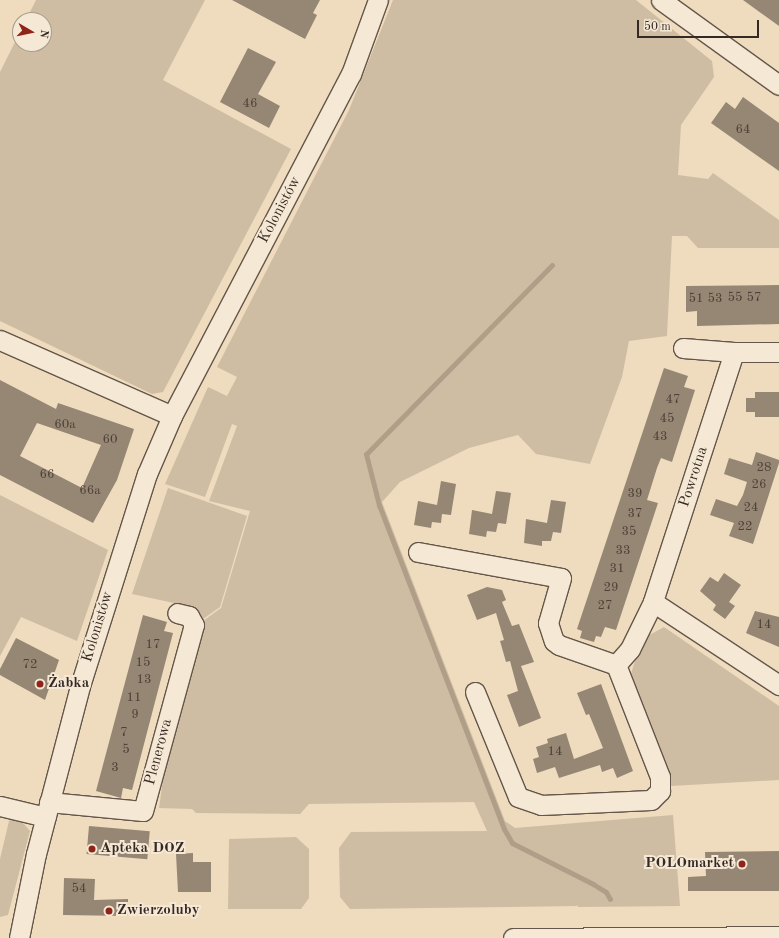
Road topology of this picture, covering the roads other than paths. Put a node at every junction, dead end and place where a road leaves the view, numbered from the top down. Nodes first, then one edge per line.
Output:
1 (378, 0) edge
2 (661, 0) edge
3 (779, 85) edge
4 (0, 340) edge
5 (683, 348) dead end
6 (734, 352) junction
7 (779, 352) edge
8 (172, 416) junction
9 (418, 552) dead end
10 (653, 602) junction
11 (177, 612) dead end
12 (616, 665) junction
13 (779, 685) edge
14 (475, 692) dead end
15 (0, 806) edge
16 (48, 810) junction
17 (779, 936) edge
18 (19, 938) edge
19 (513, 938) edge

1 - 8 street, Kolonistów
2 - 3 street
4 - 8 street
5 - 6 street
6 - 7 street
6 - 10 street, Powrotna
8 - 16 street, Kolonistów
9 - 12 street
10 - 12 street, Powrotna
10 - 13 street
11 - 16 street, Plenerowa
12 - 14 street
15 - 16 street
16 - 18 street, Kolonistów
17 - 19 street

